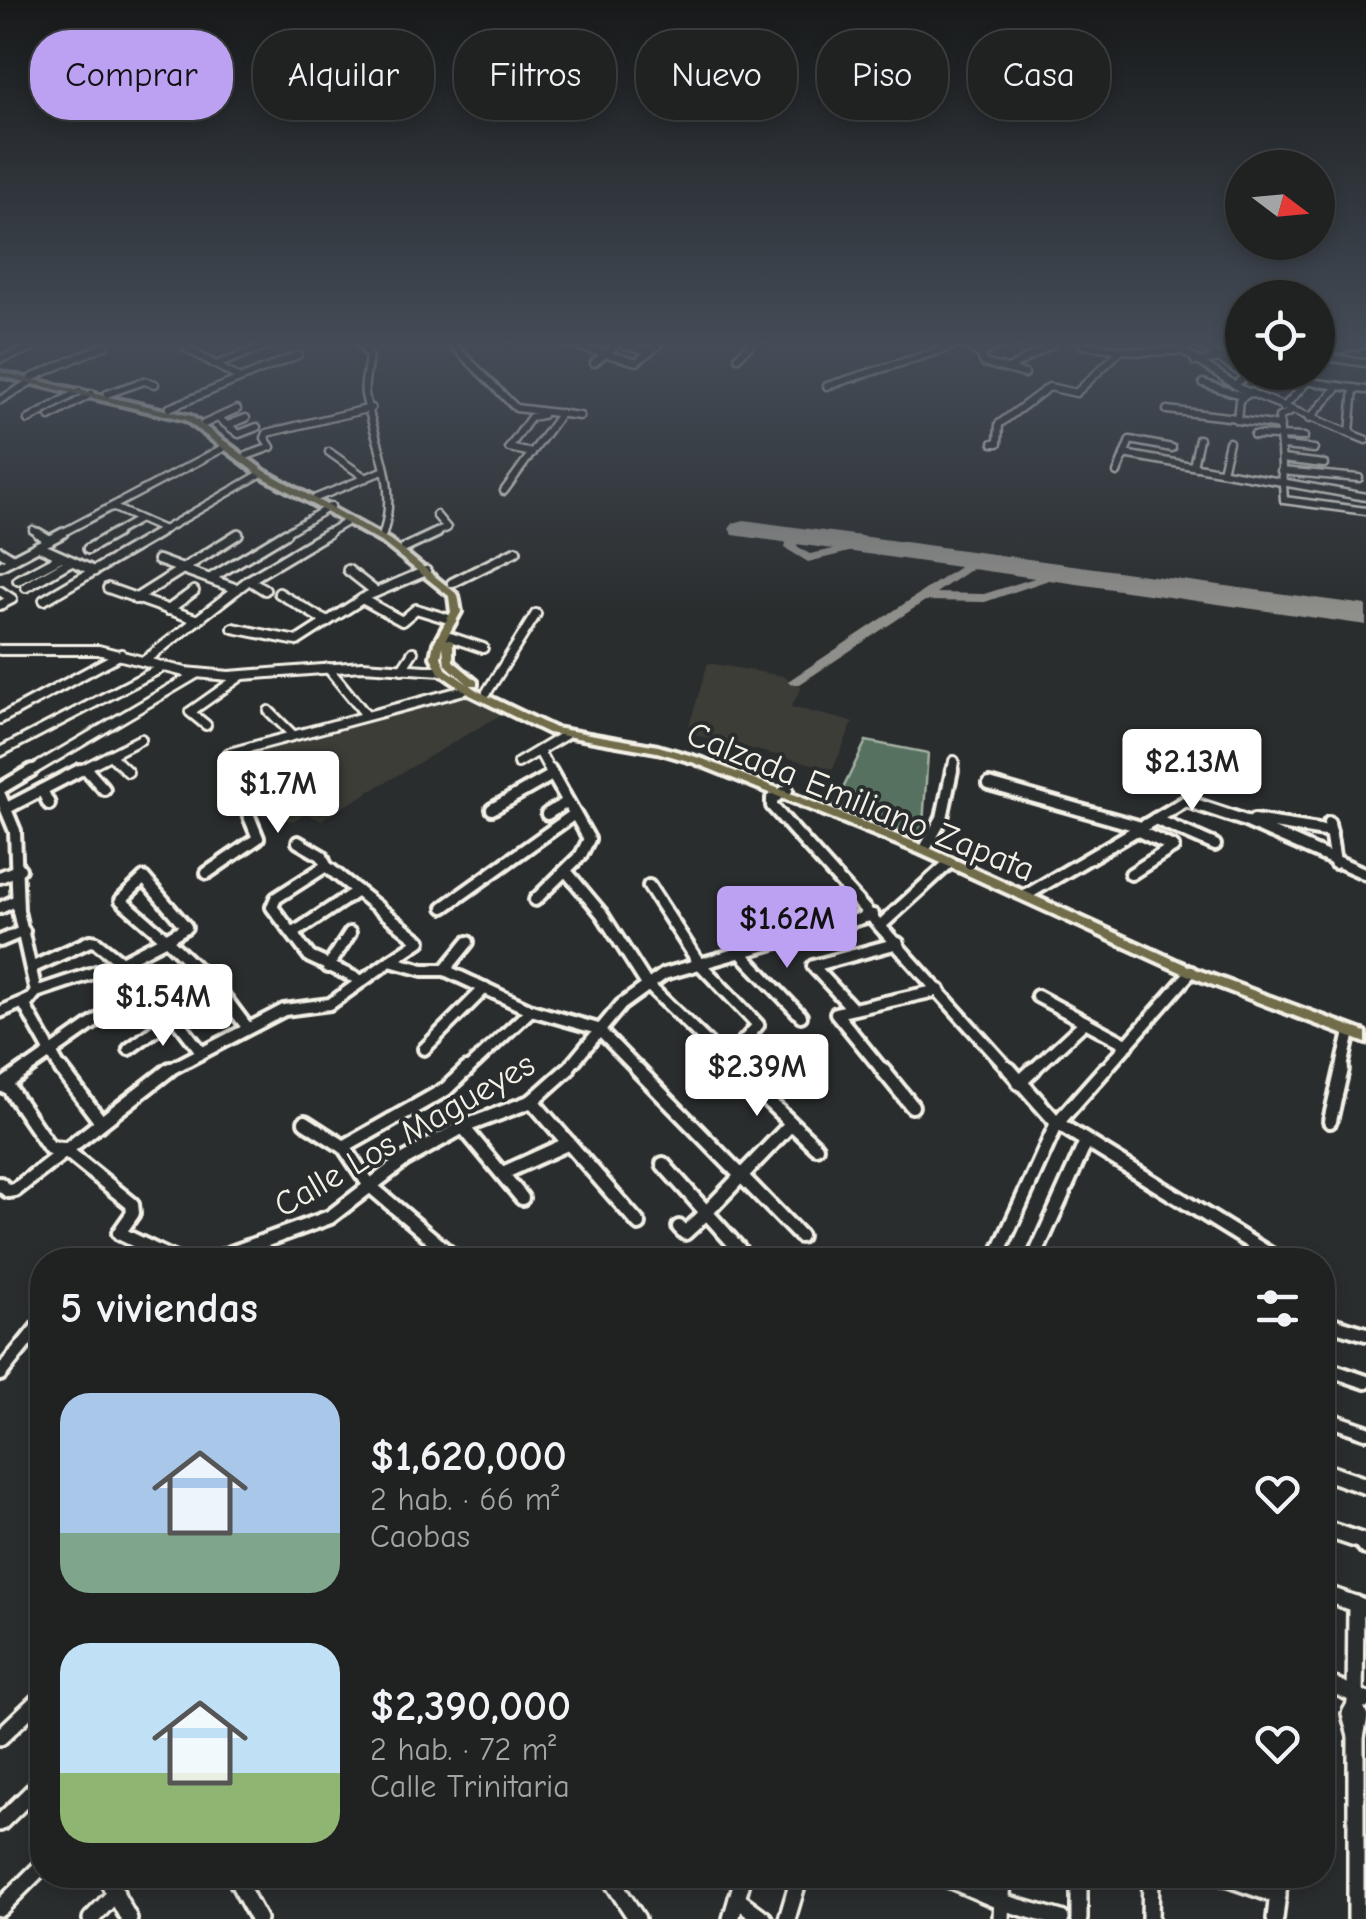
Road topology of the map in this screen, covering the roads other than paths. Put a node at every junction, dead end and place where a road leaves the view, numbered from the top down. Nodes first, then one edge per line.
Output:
1 (209, 435) edge
2 (218, 435) edge
3 (266, 435) edge
4 (377, 435) edge
5 (520, 435) edge
6 (545, 435) edge
7 (998, 435) edge
8 (1254, 435) dead end
9 (1280, 436) junction
10 (1304, 438) dead end
11 (1199, 439) dead end
12 (1230, 442) dead end
13 (994, 443) dead end
14 (226, 446) junction
15 (1283, 446) junction
16 (1314, 449) dead end
17 (329, 452) dead end
18 (532, 452) junction
19 (1124, 454) junction
20 (246, 456) junction
21 (1282, 459) junction
22 (1167, 462) junction
23 (1324, 464) dead end
24 (1194, 466) junction
25 (1348, 468) dead end
26 (386, 470) junction
27 (1281, 470) junction
28 (1222, 471) junction
29 (178, 472) junction
30 (262, 473) junction
31 (1117, 473) dead end
32 (366, 478) junction
33 (189, 480) dead end
34 (1363, 481) edge
35 (1283, 482) junction
36 (504, 491) dead end
37 (1348, 496) junction
38 (1366, 497) edge
39 (316, 498) junction
40 (112, 507) junction
41 (329, 508) junction
42 (1356, 510) junction
43 (1366, 511) edge
44 (436, 516) dead end
45 (138, 520) junction
46 (348, 521) junction
47 (162, 529) junction
48 (32, 530) dead end
49 (238, 534) dead end
50 (382, 534) junction
51 (50, 540) junction
52 (38, 546) junction
53 (405, 548) junction
54 (88, 549) dead end
55 (0, 550) edge
56 (516, 551) dead end
57 (252, 553) junction
58 (61, 557) junction
59 (12, 559) junction
60 (158, 560) dead end
61 (71, 562) junction
62 (275, 563) junction
63 (0, 566) edge
64 (178, 568) junction
65 (94, 570) junction
66 (348, 570) dead end
67 (426, 571) junction
68 (211, 578) junction
69 (18, 580) dead end
70 (249, 580) junction
71 (452, 583) junction
72 (26, 587) dead end
73 (108, 588) dead end
74 (237, 589) junction
75 (266, 590) dead end
76 (194, 591) dead end
77 (0, 592) edge
78 (278, 592) dead end
79 (376, 592) junction
80 (362, 599) junction
81 (44, 600) dead end
82 (135, 600) junction
83 (0, 605) edge
84 (168, 610) junction
85 (536, 614) dead end
86 (198, 620) junction
87 (452, 620) junction
88 (327, 622) junction
89 (233, 628) dead end
90 (450, 637) junction
91 (483, 648) dead end
92 (0, 650) edge
93 (413, 652) dead end
94 (121, 654) junction
95 (144, 661) junction
96 (443, 666) junction
97 (163, 667) junction
98 (328, 668) junction
99 (402, 669) junction
100 (197, 674) junction
101 (242, 675) junction
102 (468, 689) junction
103 (487, 692) junction
104 (269, 711) dead end
105 (366, 715) junction
106 (0, 719) edge
107 (206, 725) dead end
108 (105, 730) junction
109 (293, 735) junction
110 (565, 735) junction
111 (141, 739) dead end
112 (127, 746) junction
113 (538, 750) junction
114 (0, 752) edge
115 (110, 755) junction
116 (954, 762) dead end
117 (518, 763) dead end
118 (85, 768) junction
119 (128, 772) dead end
120 (552, 775) junction
121 (989, 784) dead end
122 (47, 788) junction
123 (104, 789) dead end
124 (0, 792) edge
125 (784, 792) junction
126 (567, 802) junction
127 (49, 804) dead end
128 (8, 807) junction
129 (492, 809) dead end
130 (547, 814) dead end
131 (573, 815) junction
132 (1155, 820) junction
133 (1243, 820) junction
134 (1139, 828) junction
135 (298, 842) dead end
136 (1215, 845) dead end
137 (926, 847) junction
138 (1335, 862) junction
139 (950, 863) junction
140 (326, 866) junction
141 (20, 869) junction
142 (566, 871) junction
143 (208, 873) dead end
144 (1131, 874) dead end
145 (1366, 874) edge
146 (0, 877) edge
147 (648, 886) dead end
148 (1012, 889) junction
149 (357, 891) junction
150 (1028, 894) junction
151 (18, 900) junction
152 (535, 900) dead end
153 (444, 907) dead end
154 (0, 908) edge
155 (877, 920) junction
156 (24, 930) junction
157 (350, 932) dead end
158 (294, 933) junction
159 (0, 941) edge
160 (164, 941) junction
161 (468, 942) dead end
162 (898, 943) junction
163 (743, 955) junction
164 (1164, 958) junction
165 (390, 960) junction
166 (126, 962) junction
167 (699, 963) junction
168 (328, 967) junction
169 (30, 968) junction
170 (446, 970) junction
171 (1191, 972) junction
172 (360, 980) junction
173 (646, 983) junction
174 (150, 984) junction
175 (485, 988) junction
176 (939, 990) junction
177 (32, 996) junction
178 (1037, 996) dead end
179 (853, 1009) junction
180 (530, 1010) junction
181 (0, 1012) edge
182 (801, 1016) dead end
183 (173, 1017) junction
184 (1084, 1022) junction
185 (247, 1027) junction
186 (598, 1029) junction
187 (1350, 1032) junction
188 (1366, 1035) edge
189 (1128, 1045) junction
190 (424, 1048) dead end
191 (129, 1049) dead end
192 (200, 1050) junction
193 (49, 1054) junction
194 (725, 1062) junction
195 (1019, 1083) junction
196 (3, 1086) edge
197 (532, 1101) junction
198 (912, 1106) dead end
199 (1330, 1121) dead end
200 (101, 1122) junction
201 (306, 1122) dead end
202 (1057, 1123) junction
203 (791, 1124) junction
204 (463, 1127) junction
205 (569, 1144) junction
206 (1085, 1144) junction
207 (344, 1147) junction
208 (816, 1147) dead end
209 (64, 1149) junction
210 (663, 1164) dead end
211 (503, 1173) junction
212 (746, 1178) junction
213 (0, 1184) edge
214 (370, 1186) junction
215 (522, 1198) dead end
216 (707, 1214) junction
217 (639, 1224) dead end
218 (679, 1227) dead end
219 (800, 1236) dead end
220 (150, 1248) edge
221 (245, 1248) edge
222 (443, 1248) edge
223 (738, 1248) edge
224 (1001, 1248) edge
225 (1038, 1248) edge
226 (1259, 1248) edge
227 (1335, 1326) edge
228 (1366, 1334) edge
229 (30, 1337) edge
230 (1335, 1371) edge
231 (0, 1374) edge
232 (1366, 1382) edge
233 (1335, 1421) edge
234 (1366, 1432) edge
235 (1335, 1475) edge
236 (1366, 1486) edge
237 (1335, 1532) edge
238 (1366, 1547) edge
239 (1335, 1597) edge
240 (1361, 1606) edge
241 (1356, 1694) edge
242 (30, 1708) edge
243 (0, 1737) edge
244 (30, 1794) edge
245 (0, 1823) edge
246 (30, 1878) edge
247 (111, 1888) edge
248 (112, 1888) edge
249 (241, 1888) edge
250 (617, 1888) edge
251 (740, 1888) edge
252 (796, 1888) edge
253 (962, 1888) edge
254 (1079, 1888) edge
255 (1151, 1888) edge
256 (1255, 1888) edge
257 (1279, 1888) edge
258 (1278, 1896) junction
259 (737, 1899) junction
260 (0, 1908) edge
261 (1002, 1910) edge
262 (1360, 1911) edge
263 (91, 1919) edge
264 (128, 1919) edge
265 (258, 1919) edge
266 (637, 1919) edge
267 (731, 1919) edge
268 (764, 1919) edge
269 (787, 1919) edge
270 (1061, 1919) edge
271 (1079, 1919) edge
272 (1150, 1919) edge
273 (1275, 1919) edge

1 - 14 main road
2 - 20 main road
3 - 20 street
4 - 26 street
5 - 18 street
6 - 18 street
7 - 13 street
8 - 9 street
9 - 10 street
9 - 15 street
11 - 24 street
12 - 28 street
14 - 29 street
14 - 30 main road
15 - 16 street
15 - 21 street
17 - 32 street
18 - 36 street
19 - 22 street
19 - 22 street
19 - 31 street
20 - 39 main road
21 - 23 street
21 - 27 street
22 - 24 street
24 - 28 street
25 - 34 street
26 - 32 street
26 - 50 street
27 - 34 street
27 - 35 street
28 - 35 street
29 - 33 street
29 - 40 street
30 - 41 main road
30 - 47 street
32 - 39 street
35 - 37 street
35 - 42 street
37 - 38 street
37 - 42 street
39 - 41 main road
40 - 45 street
40 - 51 street
41 - 46 main road
41 - 50 main road
41 - 57 street
42 - 43 street
44 - 53 street
45 - 47 street
45 - 54 street
46 - 62 street
46 - 67 main road
47 - 65 street
48 - 51 street
49 - 64 street
50 - 53 main road
51 - 52 street
52 - 58 street
52 - 59 street
53 - 71 main road
55 - 59 street
56 - 71 street
57 - 62 street
57 - 68 street
58 - 61 street
58 - 69 street
59 - 63 street
60 - 64 street
61 - 65 street
61 - 72 street
62 - 70 street
64 - 68 street
64 - 82 street
65 - 81 street
66 - 79 street
67 - 79 street
67 - 87 main road
68 - 74 street
70 - 74 street
70 - 75 street
71 - 90 main road
73 - 82 street
74 - 86 street
76 - 84 street
77 - 83 street
78 - 88 street
79 - 80 street
80 - 87 street
80 - 88 street
82 - 84 street
84 - 86 street
85 - 103 street
86 - 95 street
87 - 96 main road
88 - 89 street
90 - 91 street
90 - 96 main road
92 - 94 street
93 - 99 street
94 - 95 street
94 - 106 street
95 - 97 street
96 - 99 street
96 - 102 main road, Calzada Emiliano Zapata
96 - 103 main road, Calzada Emiliano Zapata
97 - 100 street
97 - 114 street
98 - 99 street
98 - 101 street
98 - 105 street
100 - 101 street
100 - 108 street
101 - 107 street
102 - 105 street
102 - 110 main road, Calzada Emiliano Zapata
103 - 125 main road, Calzada Emiliano Zapata
104 - 109 street
105 - 109 street
108 - 112 street
108 - 124 street
109 - 143 street
110 - 113 street
110 - 125 main road, Calzada Emiliano Zapata
111 - 112 street
112 - 115 street
113 - 117 street
113 - 120 street
115 - 118 street
115 - 119 street
116 - 137 street
118 - 122 street
118 - 123 street
120 - 126 street
120 - 129 street
121 - 134 street
122 - 127 street
122 - 128 street
124 - 128 street
125 - 137 main road, Calzada Emiliano Zapata
125 - 139 main road, Calzada Emiliano Zapata
125 - 155 street
126 - 130 street
126 - 131 street
128 - 141 street
131 - 142 street
131 - 153 street
132 - 133 street
132 - 134 street
132 - 136 street
133 - 138 street
133 - 138 street
134 - 144 street
134 - 150 street
135 - 140 street
137 - 148 main road, Calzada Emiliano Zapata
138 - 145 street
139 - 148 main road, Calzada Emiliano Zapata
139 - 155 street
140 - 149 street
140 - 158 street
141 - 146 street
141 - 151 street
142 - 152 street
142 - 173 street
147 - 167 street
148 - 150 main road, Calzada Emiliano Zapata
148 - 164 main road, Calzada Emiliano Zapata
149 - 158 street
149 - 165 street
150 - 164 main road, Calzada Emiliano Zapata
151 - 154 street
151 - 156 street
155 - 162 street
155 - 163 street, Calle Los Magueyes
156 - 159 street
156 - 169 street
157 - 168 street
158 - 168 street
160 - 160 street
160 - 166 street
160 - 185 street
161 - 170 street
162 - 176 street
162 - 179 street
163 - 167 street, Calle Los Magueyes
163 - 182 street
164 - 171 main road, Calzada Emiliano Zapata
164 - 188 main road, Calzada Emiliano Zapata
165 - 170 street
165 - 172 street
166 - 169 street
166 - 174 street
166 - 177 street
167 - 173 street, Calle Los Magueyes
167 - 194 street
168 - 172 street
169 - 177 street
170 - 175 street
171 - 187 main road, Calzada Emiliano Zapata
171 - 189 street
172 - 185 street
173 - 186 street, Calle Los Magueyes
173 - 194 street
174 - 183 street
174 - 193 street
175 - 180 street
175 - 190 street
176 - 179 street
176 - 195 street
177 - 181 street
177 - 193 street
178 - 184 street
179 - 198 street
180 - 186 street
180 - 207 street
183 - 191 street
183 - 192 street
184 - 189 street
184 - 195 street
185 - 192 street
186 - 197 street, Calle Los Magueyes
186 - 212 street
187 - 188 main road, Calzada Emiliano Zapata
187 - 199 street
189 - 202 street
192 - 200 street
193 - 196 street
193 - 200 street
194 - 203 street
195 - 202 street
196 - 209 street
197 - 204 street, Calle Los Magueyes
197 - 205 street
200 - 209 street
201 - 207 street
202 - 206 street
202 - 224 street
203 - 208 street
203 - 212 street
204 - 211 street
204 - 214 street, Calle Los Magueyes
205 - 211 street
205 - 217 street
206 - 225 street
206 - 226 street
207 - 214 street
209 - 213 street
209 - 220 street
210 - 216 street
211 - 215 street
212 - 216 street
212 - 219 street
214 - 221 street, Calle Los Magueyes
214 - 222 street
216 - 218 street
216 - 223 street
227 - 228 street
229 - 231 street
230 - 232 street
233 - 234 street
235 - 236 street
237 - 238 street
239 - 240 street
240 - 241 street
241 - 262 street
242 - 243 street
244 - 245 street
246 - 260 street
247 - 263 street
248 - 264 street
249 - 265 street
250 - 266 street
251 - 259 street
252 - 269 street
253 - 261 street
254 - 271 street
255 - 272 street
256 - 258 street
257 - 258 street
258 - 273 street
259 - 267 street
259 - 268 street
261 - 270 street

